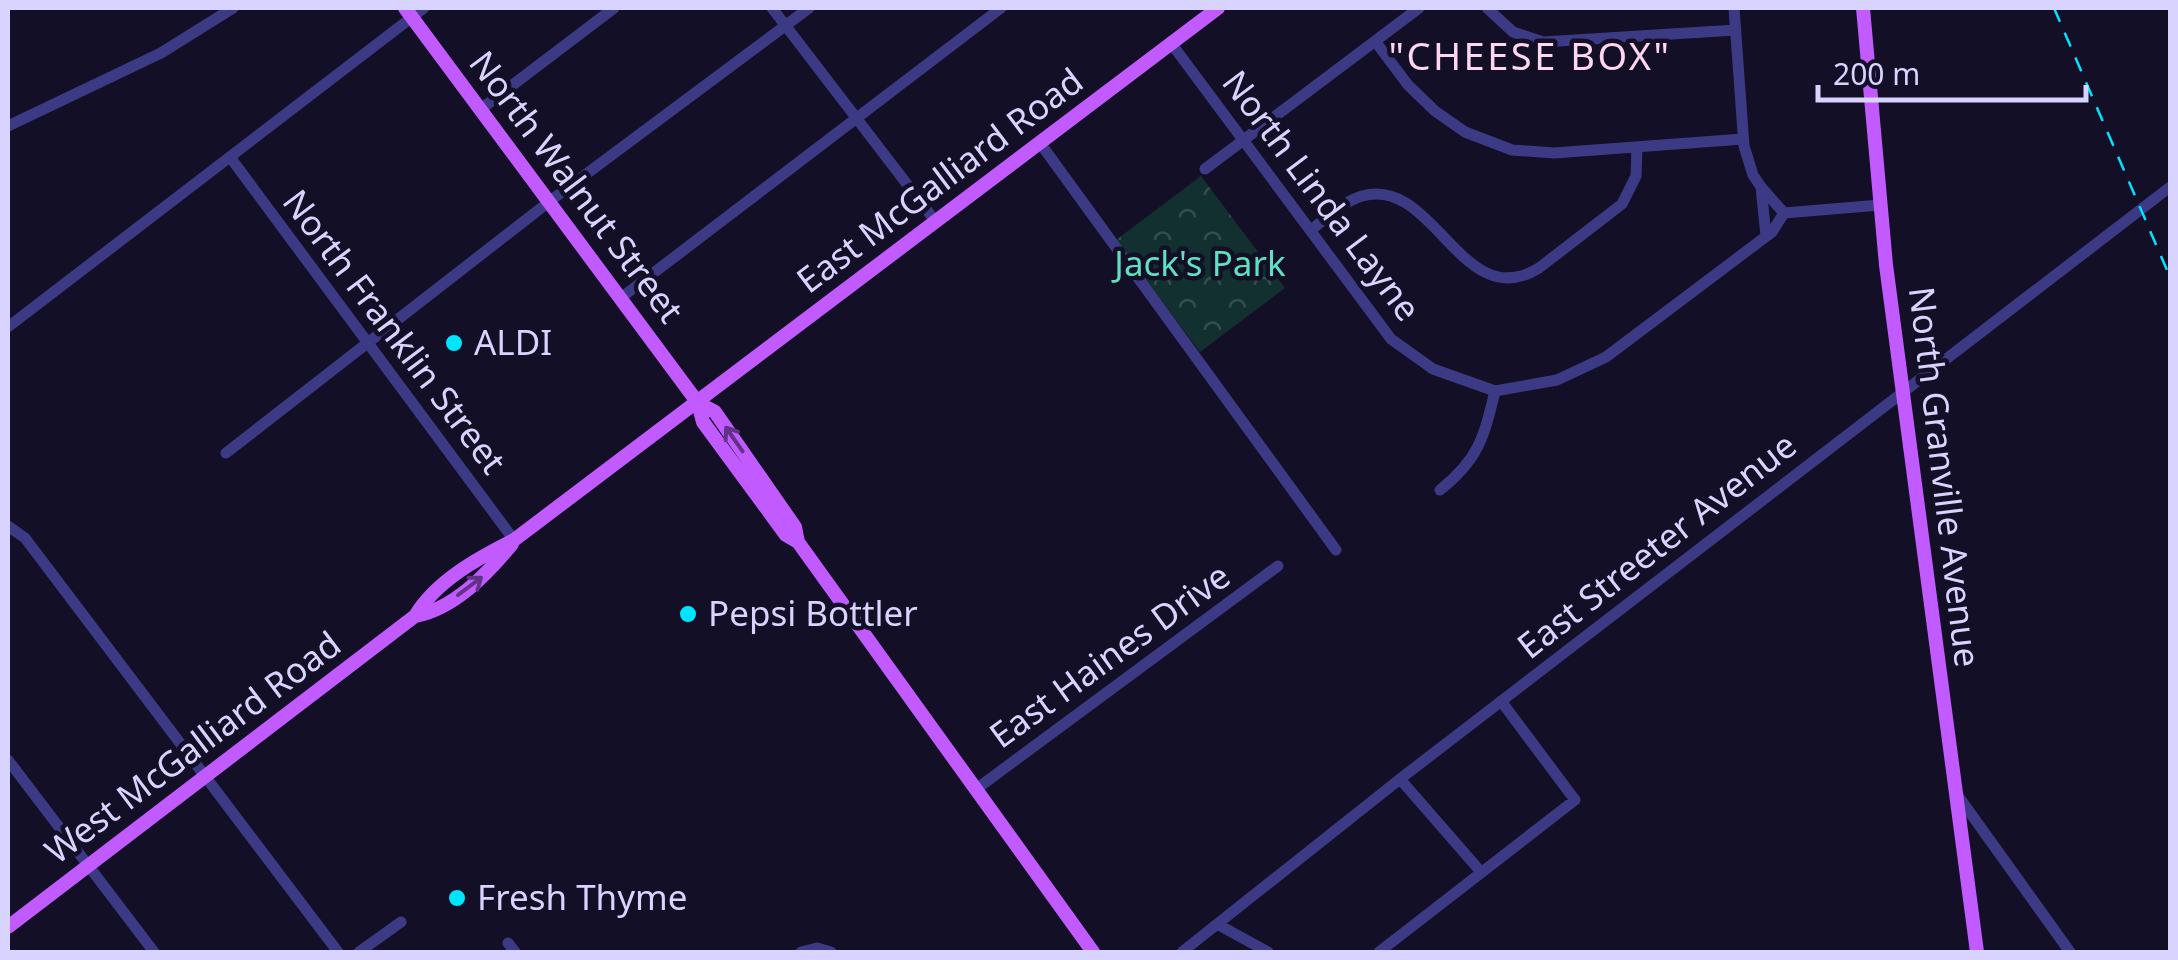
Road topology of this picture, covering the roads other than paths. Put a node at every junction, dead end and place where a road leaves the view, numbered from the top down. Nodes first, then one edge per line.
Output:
1 (234, 8) edge
2 (614, 8) edge
3 (772, 8) edge
4 (809, 8) edge
5 (1002, 8) edge
6 (1218, 8) edge
7 (1419, 8) edge
8 (1487, 8) edge
9 (1734, 8) edge
10 (1864, 8) edge
11 (414, 10) edge
12 (786, 25) junction
13 (1736, 30) junction
14 (1375, 42) junction
15 (1172, 43) junction
16 (480, 108) junction
17 (858, 117) junction
18 (8, 126) edge
19 (1744, 139) junction
20 (1244, 140) junction
21 (1040, 143) junction
22 (1638, 147) junction
23 (230, 157) junction
24 (1205, 169) dead end
25 (1761, 187) junction
26 (2170, 187) edge
27 (550, 201) junction
28 (1880, 204) junction
29 (1784, 213) junction
30 (936, 222) junction
31 (1311, 230) junction
32 (1766, 236) junction
33 (622, 298) junction
34 (8, 328) edge
35 (366, 344) junction
36 (1494, 390) junction
37 (1903, 393) junction
38 (698, 403) junction
39 (226, 453) dead end
40 (1440, 490) dead end
41 (8, 526) edge
42 (514, 540) junction
43 (1336, 550) dead end
44 (1278, 566) dead end
45 (1501, 701) junction
46 (8, 760) edge
47 (205, 777) junction
48 (1400, 778) junction
49 (975, 790) junction
50 (1956, 792) junction
51 (87, 867) junction
52 (1480, 872) junction
53 (401, 922) dead end
54 (1217, 924) junction
55 (8, 928) edge
56 (154, 952) edge
57 (338, 952) edge
58 (360, 952) edge
59 (802, 952) edge
60 (831, 952) edge
61 (1093, 952) edge
62 (1182, 952) edge
63 (1268, 952) edge
64 (1379, 952) edge
65 (1976, 952) edge
66 (2070, 952) edge

1 - 18 street
2 - 16 street
3 - 12 street
4 - 12 street
5 - 17 street
6 - 15 main road, East McGalliard Road
7 - 14 street
8 - 13 street
9 - 13 street
10 - 28 main road, North Granville Avenue
11 - 16 main road, North Walnut Street
11 - 23 street
12 - 17 street
12 - 27 street
13 - 19 street
14 - 20 street
14 - 22 street
15 - 20 street, North Linda Layne
15 - 21 main road, East McGalliard Road
16 - 27 main road, North Walnut Street
17 - 30 street
17 - 33 street
19 - 22 street
19 - 25 street
20 - 24 street
20 - 31 street, North Linda Layne
21 - 30 main road, East McGalliard Road
21 - 43 street
22 - 31 street
23 - 34 street
23 - 35 street, North Franklin Street
25 - 29 street
25 - 32 street
26 - 37 street, East Streeter Avenue
27 - 33 main road, North Walnut Street
27 - 35 street
28 - 29 street
28 - 37 main road, North Granville Avenue
29 - 32 street
30 - 38 main road, East McGalliard Road
31 - 36 street, North Linda Layne
32 - 36 street
33 - 38 main road, North Walnut Street
35 - 39 street
35 - 42 street, North Franklin Street
36 - 40 street
37 - 45 street, East Streeter Avenue
37 - 50 main road, North Granville Avenue
38 - 42 main road, West McGalliard Road
38 - 49 main road, North Walnut Street
41 - 47 street
42 - 47 main road, West McGalliard Road
44 - 49 street, East Haines Drive
45 - 48 street, East Streeter Avenue
45 - 52 street
46 - 51 street
47 - 51 main road, West McGalliard Road
47 - 57 street
48 - 52 street
48 - 54 street, East Streeter Avenue
49 - 61 main road, North Walnut Street
50 - 65 main road, North Granville Avenue
50 - 66 street
51 - 55 main road, West McGalliard Road
51 - 56 street
52 - 64 street
53 - 58 street
54 - 62 street, East Streeter Avenue
54 - 63 street
59 - 60 street

